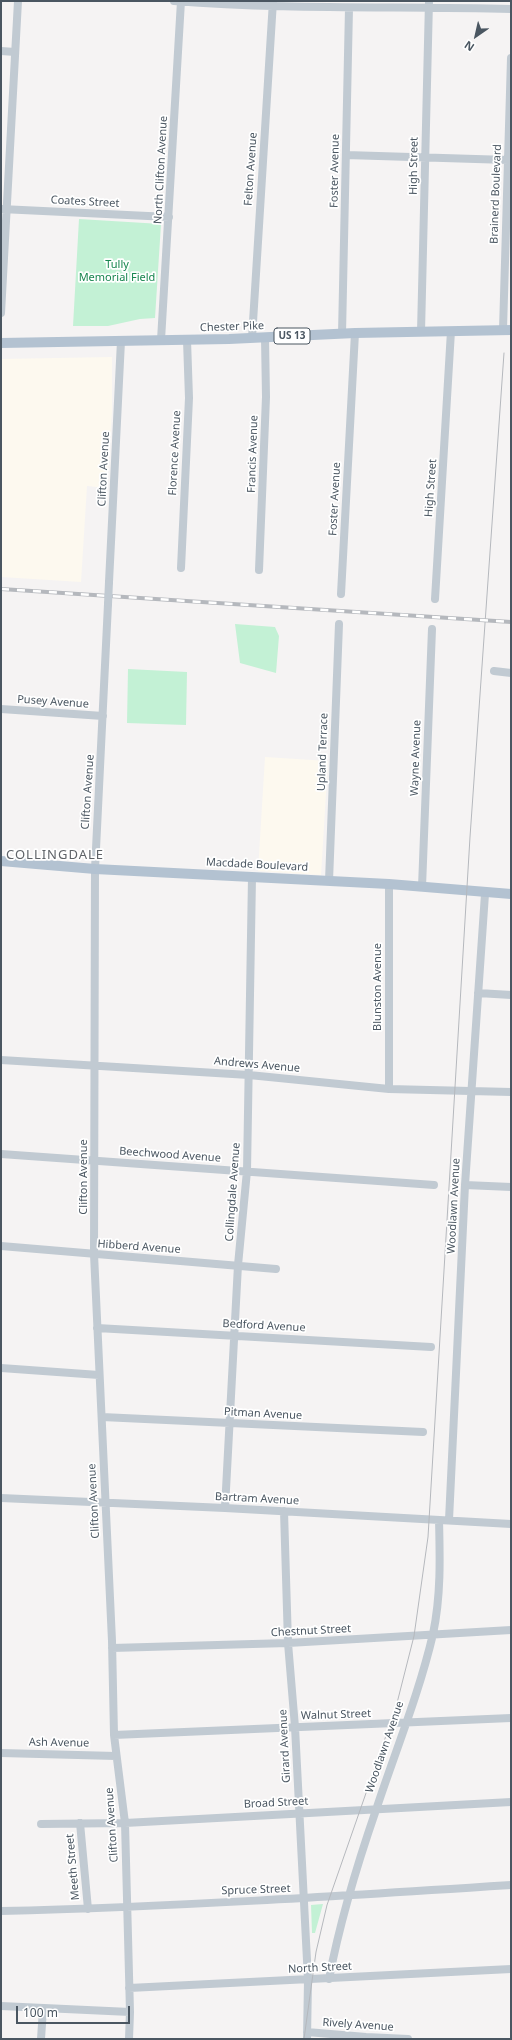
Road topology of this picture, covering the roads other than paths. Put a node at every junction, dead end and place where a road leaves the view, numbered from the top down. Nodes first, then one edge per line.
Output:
1 (18, 1) edge
2 (179, 1) edge
3 (272, 3) edge
4 (429, 4) edge
5 (349, 8) junction
6 (511, 9) edge
7 (1, 51) edge
8 (15, 52) junction
9 (511, 58) edge
10 (346, 155) junction
11 (425, 158) junction
12 (508, 160) junction
13 (4, 209) edge
14 (169, 217) junction
15 (508, 264) edge
16 (1, 313) edge
17 (507, 330) edge
18 (451, 331) junction
19 (421, 332) junction
20 (355, 333) junction
21 (342, 334) junction
22 (252, 338) junction
23 (265, 338) junction
24 (161, 340) junction
25 (187, 340) junction
26 (121, 341) junction
27 (1, 343) edge
28 (181, 568) dead end
29 (259, 570) dead end
30 (341, 594) dead end
31 (435, 599) dead end
32 (339, 624) dead end
33 (432, 629) dead end
34 (494, 671) dead end
35 (511, 673) edge
36 (1, 709) edge
37 (103, 716) junction
38 (1, 862) edge
39 (95, 869) junction
40 (252, 877) junction
41 (328, 882) junction
42 (390, 884) junction
43 (422, 887) junction
44 (485, 894) junction
45 (511, 894) edge
46 (478, 993) junction
47 (511, 995) edge
48 (1, 1060) edge
49 (93, 1066) junction
50 (249, 1075) junction
51 (389, 1089) junction
52 (473, 1091) junction
53 (511, 1092) edge
54 (1, 1154) edge
55 (96, 1161) junction
56 (247, 1171) junction
57 (434, 1185) dead end
58 (465, 1185) junction
59 (511, 1187) edge
60 (1, 1246) edge
61 (94, 1254) junction
62 (238, 1265) junction
63 (276, 1268) dead end
64 (97, 1328) junction
65 (235, 1336) junction
66 (431, 1347) dead end
67 (1, 1368) edge
68 (99, 1375) junction
69 (102, 1417) junction
70 (231, 1423) junction
71 (423, 1432) dead end
72 (1, 1498) edge
73 (106, 1502) junction
74 (225, 1508) junction
75 (284, 1511) junction
76 (440, 1520) junction
77 (450, 1520) junction
78 (511, 1524) edge
79 (511, 1630) edge
80 (433, 1634) junction
81 (288, 1643) junction
82 (112, 1648) junction
83 (511, 1718) edge
84 (406, 1723) junction
85 (295, 1727) junction
86 (114, 1735) junction
87 (1, 1753) edge
88 (116, 1756) junction
89 (511, 1802) edge
90 (376, 1809) junction
91 (300, 1813) junction
92 (125, 1822) junction
93 (80, 1823) junction
94 (41, 1824) dead end
95 (511, 1885) edge
96 (348, 1896) junction
97 (304, 1899) junction
98 (127, 1906) junction
99 (88, 1909) junction
100 (1, 1911) edge
101 (511, 1969) edge
102 (329, 1979) junction
103 (308, 1980) junction
104 (130, 1988) junction
105 (1, 2006) edge
106 (43, 2008) junction
107 (130, 2012) junction
108 (307, 2035) edge
109 (41, 2039) edge
110 (129, 2039) edge
111 (408, 2039) edge

1 - 8 street
2 - 3 street
2 - 14 street, North Clifton Avenue
3 - 5 street
3 - 22 street, Felton Avenue
4 - 5 street
4 - 6 street
4 - 11 street, High Street
5 - 10 street, Foster Avenue
7 - 8 street
8 - 13 street
9 - 12 street, Brainerd Boulevard
10 - 11 street
10 - 21 street, Foster Avenue
11 - 12 street
11 - 19 street, High Street
12 - 15 street, Brainerd Boulevard
13 - 14 street, Coates Street
13 - 16 street
14 - 24 street, North Clifton Avenue
15 - 17 street, Brainerd Boulevard
17 - 18 main road, Chester Pike / US 13
18 - 19 main road, Chester Pike / US 13
18 - 31 street, High Street
19 - 20 main road, Chester Pike / US 13
20 - 21 main road, Chester Pike / US 13
20 - 30 street, Foster Avenue
21 - 23 main road, Chester Pike / US 13
22 - 23 main road, Chester Pike / US 13
22 - 25 main road, Chester Pike / US 13
23 - 29 street, Francis Avenue
24 - 25 main road, Chester Pike / US 13
24 - 26 main road, Chester Pike / US 13
25 - 28 street, Florence Avenue
26 - 27 main road, Chester Pike / US 13
26 - 37 street, Clifton Avenue, bridge
32 - 41 street, Upland Terrace
33 - 43 street, Wayne Avenue
34 - 35 street
36 - 37 street, Pusey Avenue
37 - 39 street, Clifton Avenue
38 - 39 main road, Macdade Boulevard
39 - 40 main road, Macdade Boulevard
39 - 49 street, Clifton Avenue
40 - 41 main road, Macdade Boulevard
40 - 50 street, Collingdale Avenue
41 - 42 main road, Macdade Boulevard
42 - 43 main road, Macdade Boulevard
42 - 51 street, Blunston Avenue
43 - 44 main road, Macdade Boulevard
44 - 45 main road, Macdade Boulevard
44 - 46 street, Woodlawn Avenue
46 - 47 street
46 - 52 street, Woodlawn Avenue
48 - 49 street, Andrews Avenue
49 - 50 street, Andrews Avenue
49 - 55 street, Clifton Avenue
50 - 51 street, Andrews Avenue
50 - 56 street, Collingdale Avenue
51 - 52 street, Andrews Avenue
52 - 53 street, Andrews Avenue
52 - 58 street, Woodlawn Avenue
54 - 55 street, Beechwood Avenue
55 - 56 street, Beechwood Avenue
55 - 61 street, Clifton Avenue
56 - 57 street, Beechwood Avenue
56 - 62 street, Collingdale Avenue
58 - 59 street
58 - 77 street, Woodlawn Avenue
60 - 61 street, Hibberd Avenue
61 - 62 street, Hibberd Avenue
61 - 64 street, Clifton Avenue
62 - 63 street, Hibberd Avenue
62 - 65 street, Collingdale Avenue
64 - 65 street, Bedford Avenue
64 - 68 street, Clifton Avenue
65 - 66 street, Bedford Avenue
65 - 70 street, Collingdale Avenue
67 - 68 street
68 - 69 street, Clifton Avenue
69 - 70 street, Pitman Avenue
69 - 73 street, Clifton Avenue
70 - 71 street, Pitman Avenue
70 - 74 street, Collingdale Avenue
72 - 73 street, Bartram Avenue
73 - 74 street, Bartram Avenue
73 - 82 street, Clifton Avenue
74 - 75 street, Bartram Avenue
75 - 76 street, Bartram Avenue
75 - 81 street, Girard Avenue
76 - 77 street, Bartram Avenue
76 - 80 street, Woodlawn Avenue
77 - 78 street, Bartram Avenue
79 - 80 street, Chestnut Street
80 - 81 street, Chestnut Street
80 - 84 street, Woodlawn Avenue
81 - 82 street, Chestnut Street
81 - 85 street, Girard Avenue
82 - 86 street, Clifton Avenue
83 - 84 street, Walnut Street
84 - 85 street, Walnut Street
84 - 90 street, Woodlawn Avenue
85 - 86 street, Walnut Street
85 - 91 street, Girard Avenue
86 - 88 street, Clifton Avenue
87 - 88 street, Ash Avenue
88 - 92 street, Clifton Avenue
89 - 90 street, Broad Street
90 - 91 street, Broad Street
90 - 96 street, Woodlawn Avenue
91 - 92 street, Broad Street
91 - 97 street, Girard Avenue
92 - 93 street, Broad Street
92 - 98 street, Clifton Avenue
93 - 94 street, Broad Street
93 - 99 street, Meeth Street
95 - 96 street, Spruce Street
96 - 97 street, Spruce Street
96 - 102 street, Woodlawn Avenue
97 - 98 street, Spruce Street
97 - 103 street, Girard Avenue
98 - 99 street, Spruce Street
98 - 104 street, Clifton Avenue
99 - 100 street, Spruce Street
101 - 102 street, North Street
102 - 103 street, North Street
103 - 104 street, North Street
103 - 108 street, Girard Avenue
104 - 107 street, Clifton Avenue
105 - 106 street
106 - 107 street
106 - 109 street
107 - 110 street, Clifton Avenue
108 - 111 street, Rively Avenue

